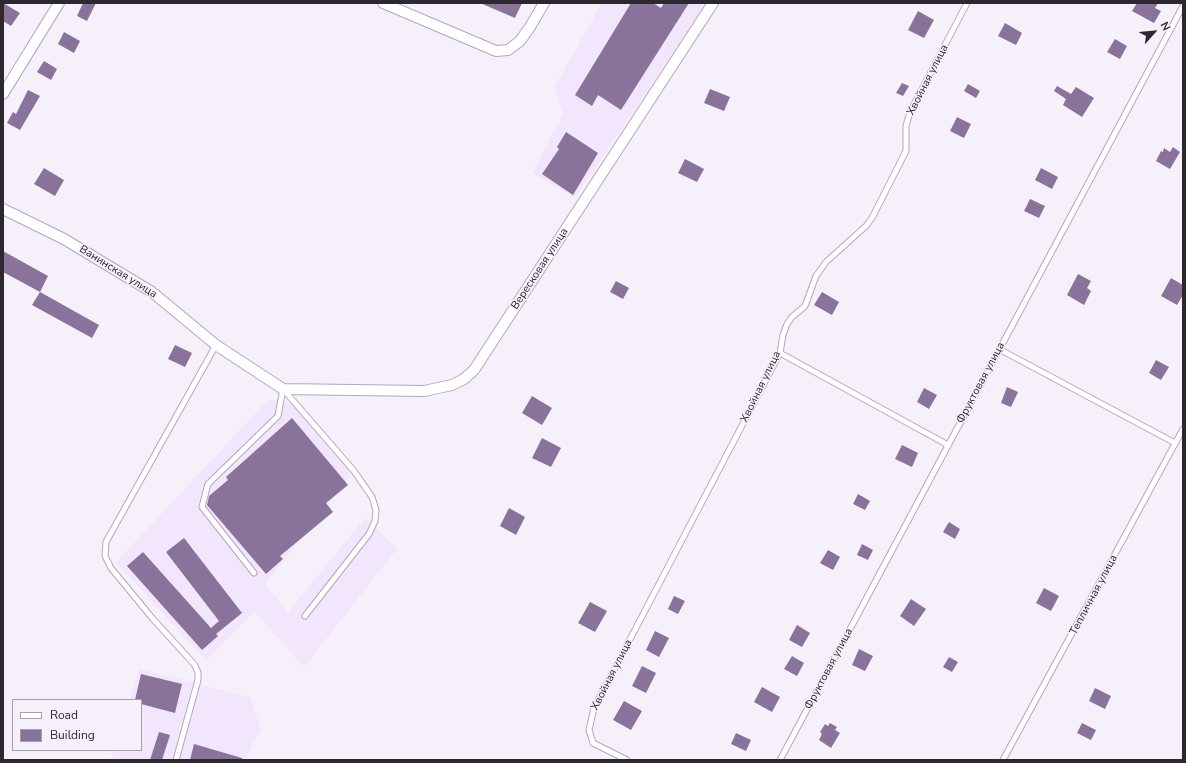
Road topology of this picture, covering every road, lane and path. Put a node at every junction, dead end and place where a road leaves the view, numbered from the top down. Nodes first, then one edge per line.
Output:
1 (59, 3) edge
2 (383, 3) edge
3 (544, 3) edge
4 (713, 3) edge
5 (967, 3) edge
6 (1183, 6) edge
7 (3, 94) edge
8 (3, 209) edge
9 (216, 345) junction
10 (999, 350) junction
11 (780, 354) junction
12 (283, 389) junction
13 (1183, 429) edge
14 (1175, 443) junction
15 (948, 445) junction
16 (254, 573) dead end
17 (305, 616) dead end
18 (176, 760) edge
19 (627, 760) edge
20 (780, 760) edge
21 (1003, 760) edge

1 - 7 street
2 - 3 street
4 - 12 street, Вересковая улица
5 - 11 lane, Хвойная улица
6 - 10 lane, Фруктовая улица
8 - 9 street, Ванинская улица
9 - 12 street, Ванинская улица
9 - 18 lane
10 - 14 lane
10 - 15 lane, Фруктовая улица
11 - 15 lane
11 - 19 lane, Хвойная улица
12 - 16 lane
12 - 17 lane
13 - 14 lane, Тепличная улица
14 - 21 lane, Тепличная улица
15 - 20 lane, Фруктовая улица

